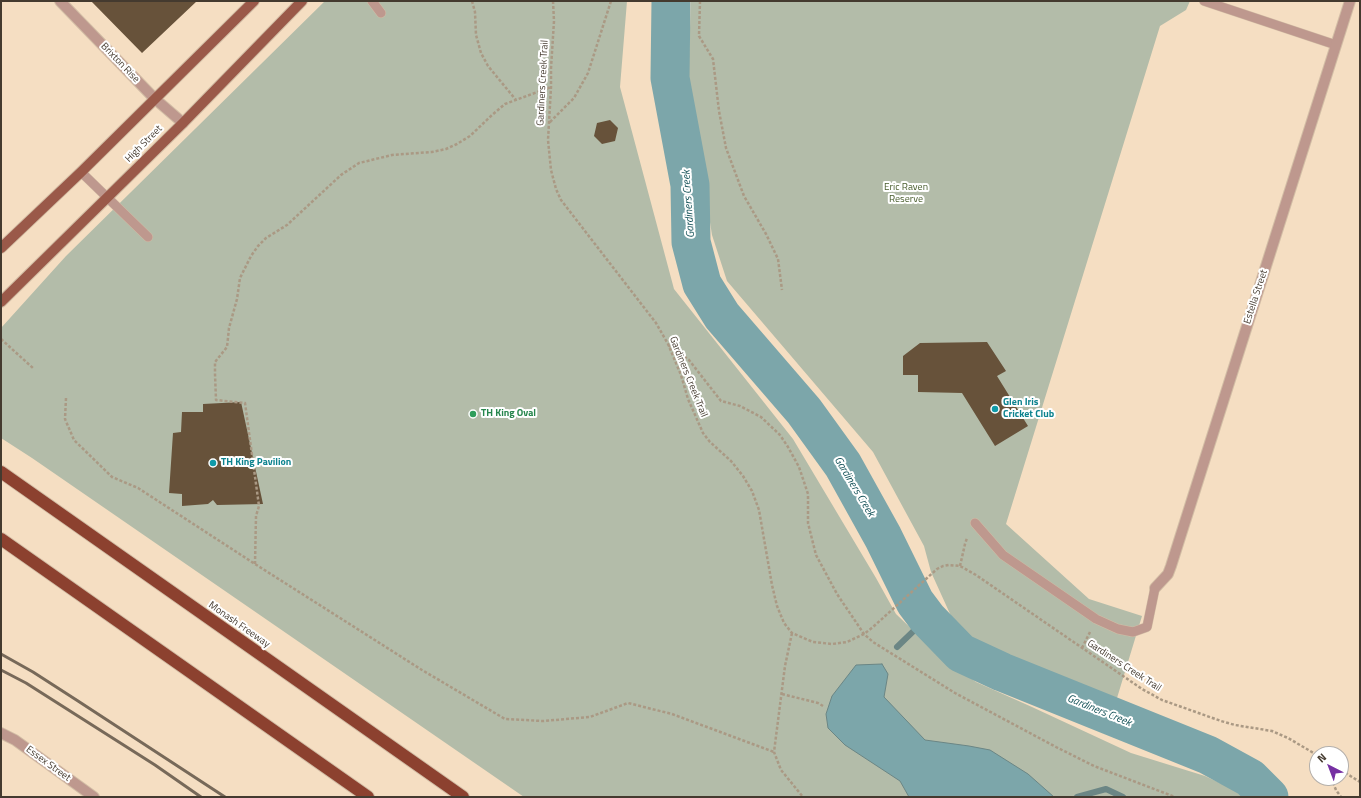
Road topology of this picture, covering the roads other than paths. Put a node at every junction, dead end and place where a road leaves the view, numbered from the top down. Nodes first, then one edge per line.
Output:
1 (60, 1) edge
2 (254, 1) edge
3 (302, 1) edge
4 (372, 1) edge
5 (1204, 1) edge
6 (1350, 1) edge
7 (381, 13) dead end
8 (1336, 45) junction
9 (154, 98) junction
10 (183, 123) junction
11 (80, 172) junction
12 (108, 197) junction
13 (148, 237) dead end
14 (1, 248) edge
15 (1, 302) edge
16 (1, 472) edge
17 (975, 523) road end
18 (1, 539) edge
19 (1155, 588) joint
20 (1, 733) edge
21 (94, 797) edge
22 (368, 797) edge
23 (463, 797) edge

1 - 9 street, Brixton Rise
2 - 9 main road
3 - 10 main road, High Street
4 - 7 lane
5 - 8 lane
6 - 8 street, Estella Street
8 - 19 street, Estella Street
9 - 10 street, Brixton Rise
9 - 11 main road
10 - 12 main road, High Street
11 - 12 lane
11 - 14 main road
12 - 13 lane
12 - 15 main road, High Street
16 - 23 highway, Monash Freeway
17 - 19 lane
18 - 22 highway
20 - 21 street, Essex Street

